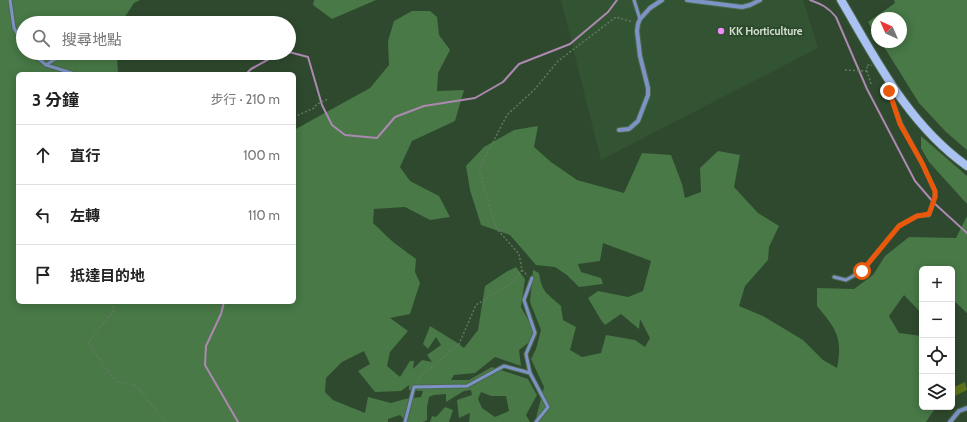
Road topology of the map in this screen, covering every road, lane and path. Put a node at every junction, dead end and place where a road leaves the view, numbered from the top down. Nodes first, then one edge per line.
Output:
1 (10, 0) edge
2 (634, 0) edge
3 (662, 0) edge
4 (687, 0) edge
5 (760, 0) edge
6 (841, 0) edge
7 (640, 19) junction
8 (638, 24) junction
9 (16, 32) edge
10 (40, 60) edge
11 (54, 60) edge
12 (46, 65) junction
13 (874, 65) dead end
14 (845, 70) dead end
15 (867, 71) junction
16 (69, 72) edge
17 (871, 84) dead end
18 (894, 88) junction
19 (328, 99) dead end
20 (296, 116) edge
21 (619, 130) dead end
22 (967, 166) edge
23 (522, 270) junction
24 (834, 277) dead end
25 (532, 278) joint
26 (113, 304) edge
27 (530, 373) junction
28 (414, 387) junction
29 (967, 408) edge
30 (166, 422) edge
31 (405, 422) edge
32 (536, 422) edge
33 (950, 422) edge

1 - 9 lane
2 - 7 lane
3 - 7 street
4 - 5 street
6 - 18 main road
7 - 8 street
8 - 21 street
8 - 23 path
10 - 12 lane
11 - 12 lane
12 - 16 lane
13 - 15 path
14 - 15 path
15 - 17 path
18 - 22 main road
18 - 24 lane
19 - 20 path
23 - 25 path
23 - 28 path
25 - 27 lane
26 - 30 path
27 - 28 lane
27 - 32 lane
28 - 31 lane
29 - 33 street

